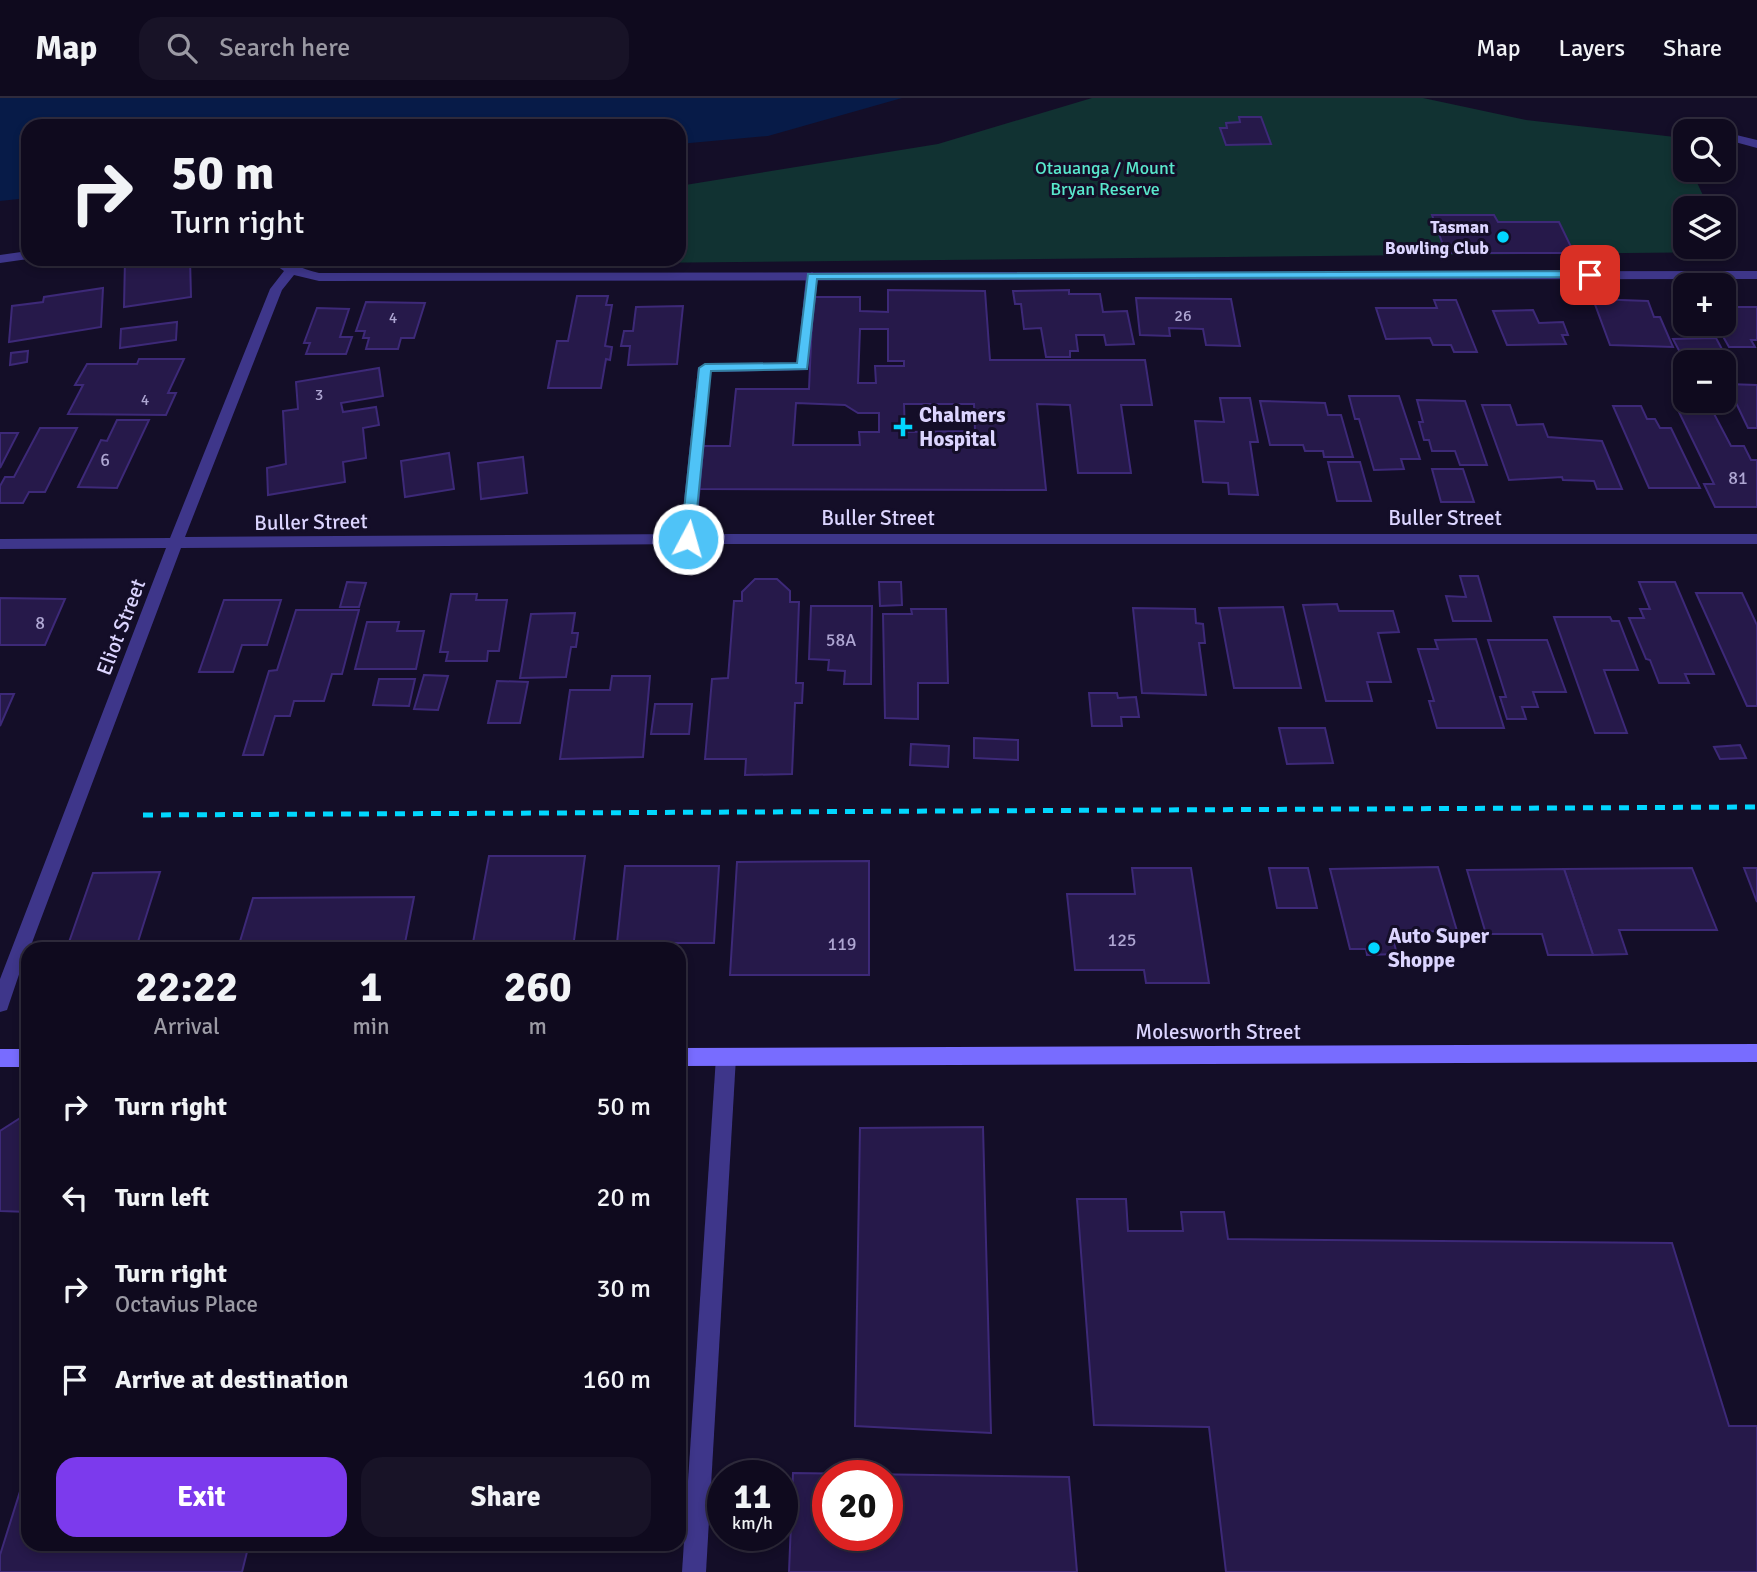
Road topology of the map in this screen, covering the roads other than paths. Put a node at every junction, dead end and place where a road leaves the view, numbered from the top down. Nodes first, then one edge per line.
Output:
1 (1736, 138) edge
2 (1757, 144) edge
3 (21, 256) edge
4 (0, 259) edge
5 (284, 266) edge
6 (291, 270) junction
7 (1757, 275) edge
8 (812, 276) junction
9 (688, 539) junction
10 (1757, 539) edge
11 (0, 544) edge
12 (175, 545) junction
13 (24, 942) edge
14 (21, 949) edge
15 (0, 1004) edge
16 (1757, 1053) edge
17 (686, 1057) edge
18 (726, 1057) junction
19 (0, 1058) edge
20 (21, 1058) edge
21 (694, 1572) edge

1 - 2 street
3 - 4 street
5 - 6 street
6 - 8 street
6 - 12 street, Eliot Street
7 - 8 street
8 - 9 street
9 - 10 street, Buller Street
9 - 12 street, Buller Street
11 - 12 street, Buller Street
12 - 13 street, Eliot Street
14 - 15 street, Eliot Street
16 - 18 main road, Molesworth Street
17 - 18 main road, Molesworth Street
18 - 21 street
19 - 20 main road

